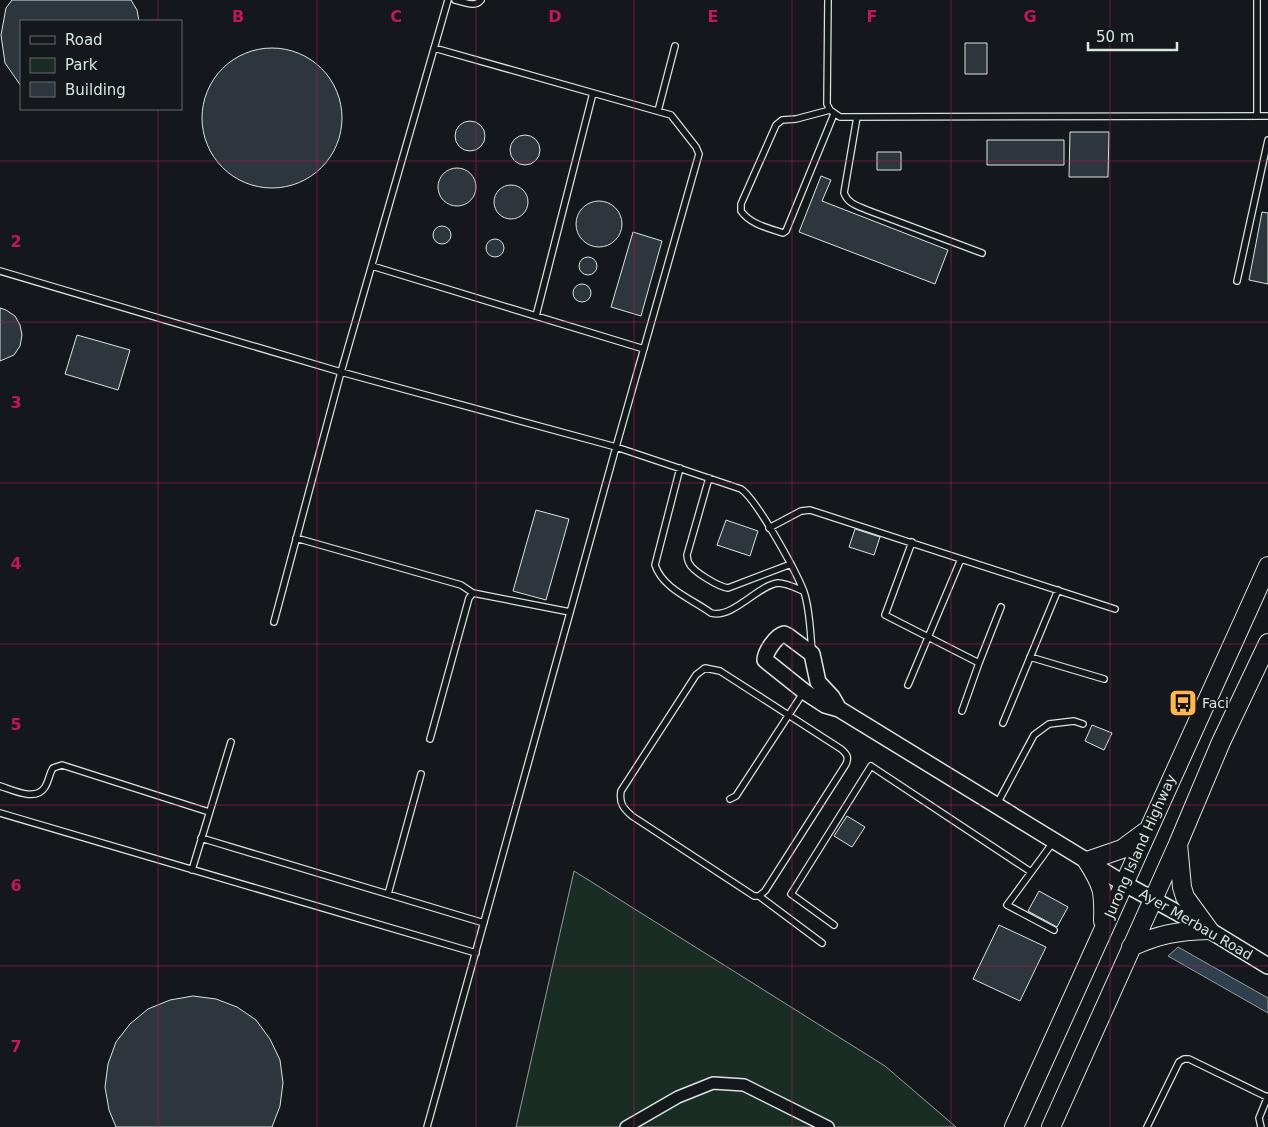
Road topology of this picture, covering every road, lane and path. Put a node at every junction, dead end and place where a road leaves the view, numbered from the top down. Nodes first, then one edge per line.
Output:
1 (448, 0) edge
2 (455, 0) edge
3 (481, 0) edge
4 (828, 0) edge
5 (1257, 0) edge
6 (675, 46) dead end
7 (434, 48) junction
8 (593, 93) junction
9 (658, 111) junction
10 (832, 112) junction
11 (1257, 116) junction
12 (1268, 116) edge
13 (857, 117) junction
14 (1268, 140) edge
15 (982, 253) dead end
16 (372, 266) junction
17 (0, 272) edge
18 (1238, 281) dead end
19 (536, 316) junction
20 (644, 350) junction
21 (342, 372) junction
22 (616, 447) junction
23 (680, 468) junction
24 (709, 478) junction
25 (770, 528) junction
26 (296, 538) junction
27 (912, 542) junction
28 (961, 559) junction
29 (790, 564) junction
30 (1268, 566) edge
31 (1058, 590) junction
32 (804, 591) junction
33 (473, 593) junction
34 (1001, 607) dead end
35 (1115, 609) dead end
36 (570, 612) junction
37 (274, 622) dead end
38 (928, 637) junction
39 (1268, 643) edge
40 (812, 654) junction
41 (1030, 657) junction
42 (979, 663) junction
43 (1104, 679) dead end
44 (908, 685) dead end
45 (805, 692) junction
46 (839, 709) junction
47 (962, 711) dead end
48 (789, 716) junction
49 (1003, 723) dead end
50 (1083, 724) dead end
51 (430, 739) dead end
52 (230, 742) dead end
53 (421, 774) dead end
54 (0, 786) edge
55 (730, 799) dead end
56 (996, 806) junction
57 (209, 812) junction
58 (0, 814) edge
59 (1147, 830) junction
60 (201, 838) junction
61 (1054, 841) junction
62 (1178, 844) junction
63 (1087, 861) junction
64 (192, 870) junction
65 (1031, 872) junction
66 (1123, 883) junction
67 (388, 894) junction
68 (759, 896) junction
69 (1153, 899) junction
70 (484, 923) junction
71 (834, 925) dead end
72 (1054, 930) dead end
73 (1102, 930) junction
74 (1209, 930) junction
75 (822, 943) dead end
76 (1131, 947) junction
77 (476, 953) junction
78 (1268, 966) edge
79 (1268, 1097) edge
80 (427, 1127) edge
81 (626, 1127) edge
82 (828, 1127) edge
83 (1014, 1127) edge
84 (1051, 1127) edge
85 (1147, 1127) edge
86 (1261, 1127) edge

1 - 7 lane
2 - 3 lane
4 - 10 lane
5 - 11 lane
6 - 9 lane
7 - 8 lane
7 - 16 lane
8 - 9 lane
8 - 19 lane
9 - 20 lane
10 - 10 lane
10 - 13 lane
11 - 12 lane
11 - 13 lane
13 - 15 lane
14 - 18 lane
16 - 19 lane
16 - 21 lane
17 - 21 lane
19 - 20 lane
20 - 22 lane
21 - 22 lane
21 - 26 lane
22 - 23 lane
22 - 36 lane
23 - 24 lane
23 - 32 lane
24 - 25 lane
24 - 29 lane
25 - 27 lane
25 - 29 lane
26 - 33 lane
26 - 37 lane
27 - 28 lane
27 - 38 lane
28 - 31 lane
28 - 38 lane
29 - 32 lane
30 - 59 main road, Jurong Island Highway
31 - 35 lane
31 - 41 lane
32 - 40 lane
33 - 36 lane
33 - 51 lane
34 - 42 lane
36 - 70 lane
38 - 42 lane
38 - 44 lane
39 - 62 main road
40 - 45 street
40 - 46 street
41 - 43 lane
41 - 49 lane
42 - 47 lane
45 - 46 street
45 - 48 lane
46 - 56 street, Ayer Merbau Road
48 - 55 lane
48 - 68 lane
48 - 68 lane
50 - 56 lane
52 - 57 lane
53 - 67 lane
54 - 57 lane
56 - 61 street, Ayer Merbau Road
57 - 60 lane
58 - 64 lane
59 - 63 main road
59 - 66 main road, Jurong Island Highway
60 - 64 lane
60 - 67 lane
61 - 63 street, Ayer Merbau Road
61 - 65 lane
62 - 69 main road
62 - 74 main road
63 - 66 street, Ayer Merbau Road
63 - 73 main road
64 - 77 lane
65 - 71 lane
65 - 72 lane
66 - 69 street, Ayer Merbau Road
66 - 73 main road, Jurong Island Highway
67 - 70 lane
68 - 75 lane
69 - 74 street, Ayer Merbau Road
69 - 76 main road
70 - 77 lane
73 - 83 main road, Jurong Island Highway
74 - 76 main road
74 - 78 street, Ayer Merbau Road
76 - 84 main road
77 - 80 lane
79 - 85 lane
79 - 86 lane
81 - 82 street

